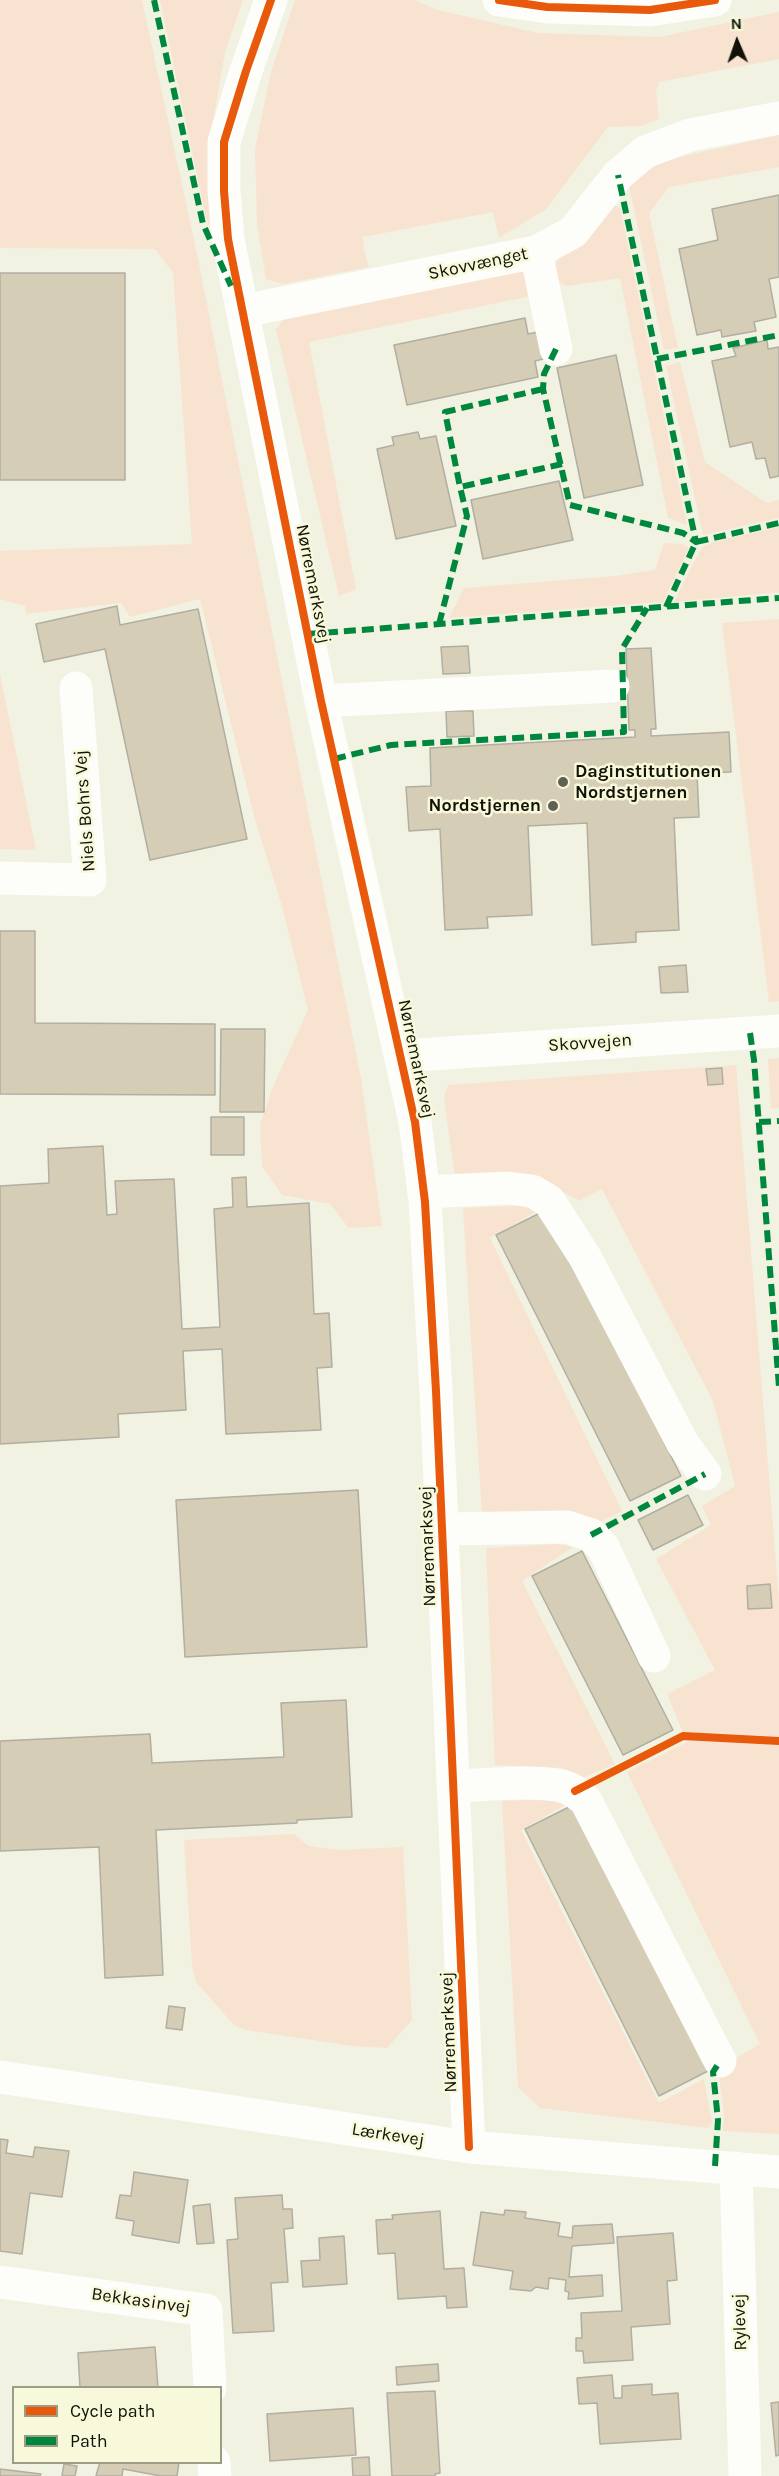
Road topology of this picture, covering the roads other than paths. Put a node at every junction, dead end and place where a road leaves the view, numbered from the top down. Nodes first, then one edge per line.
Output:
1 (271, 0) edge
2 (499, 0) edge
3 (715, 0) edge
4 (779, 118) edge
5 (536, 252) junction
6 (243, 311) junction
7 (556, 348) dead end
8 (613, 686) dead end
9 (76, 688) dead end
10 (321, 701) junction
11 (0, 878) edge
12 (779, 1031) edge
13 (401, 1056) junction
14 (424, 1192) junction
15 (705, 1473) dead end
16 (442, 1529) junction
17 (654, 1656) dead end
18 (453, 1786) junction
19 (720, 2061) dead end
20 (0, 2076) edge
21 (469, 2147) junction
22 (736, 2168) junction
23 (779, 2172) edge
24 (0, 2282) edge
25 (210, 2386) edge
26 (745, 2476) edge

1 - 6 street, Nørremarksvej
2 - 3 street
4 - 5 street, Skovvænget
5 - 6 street, Skovvænget
5 - 7 street
6 - 10 street, Nørremarksvej
8 - 10 street
9 - 11 street, Niels Bohrs Vej
10 - 13 street, Nørremarksvej
12 - 13 street, Skovvejen
13 - 14 street, Nørremarksvej
14 - 15 street
14 - 16 street, Nørremarksvej
16 - 17 street
16 - 18 street, Nørremarksvej
18 - 19 street
18 - 21 street, Nørremarksvej
20 - 21 street, Lærkevej
21 - 22 street, Lærkevej
22 - 23 street, Lærkevej
22 - 26 street, Rylevej
24 - 25 street, Bekkasinvej

